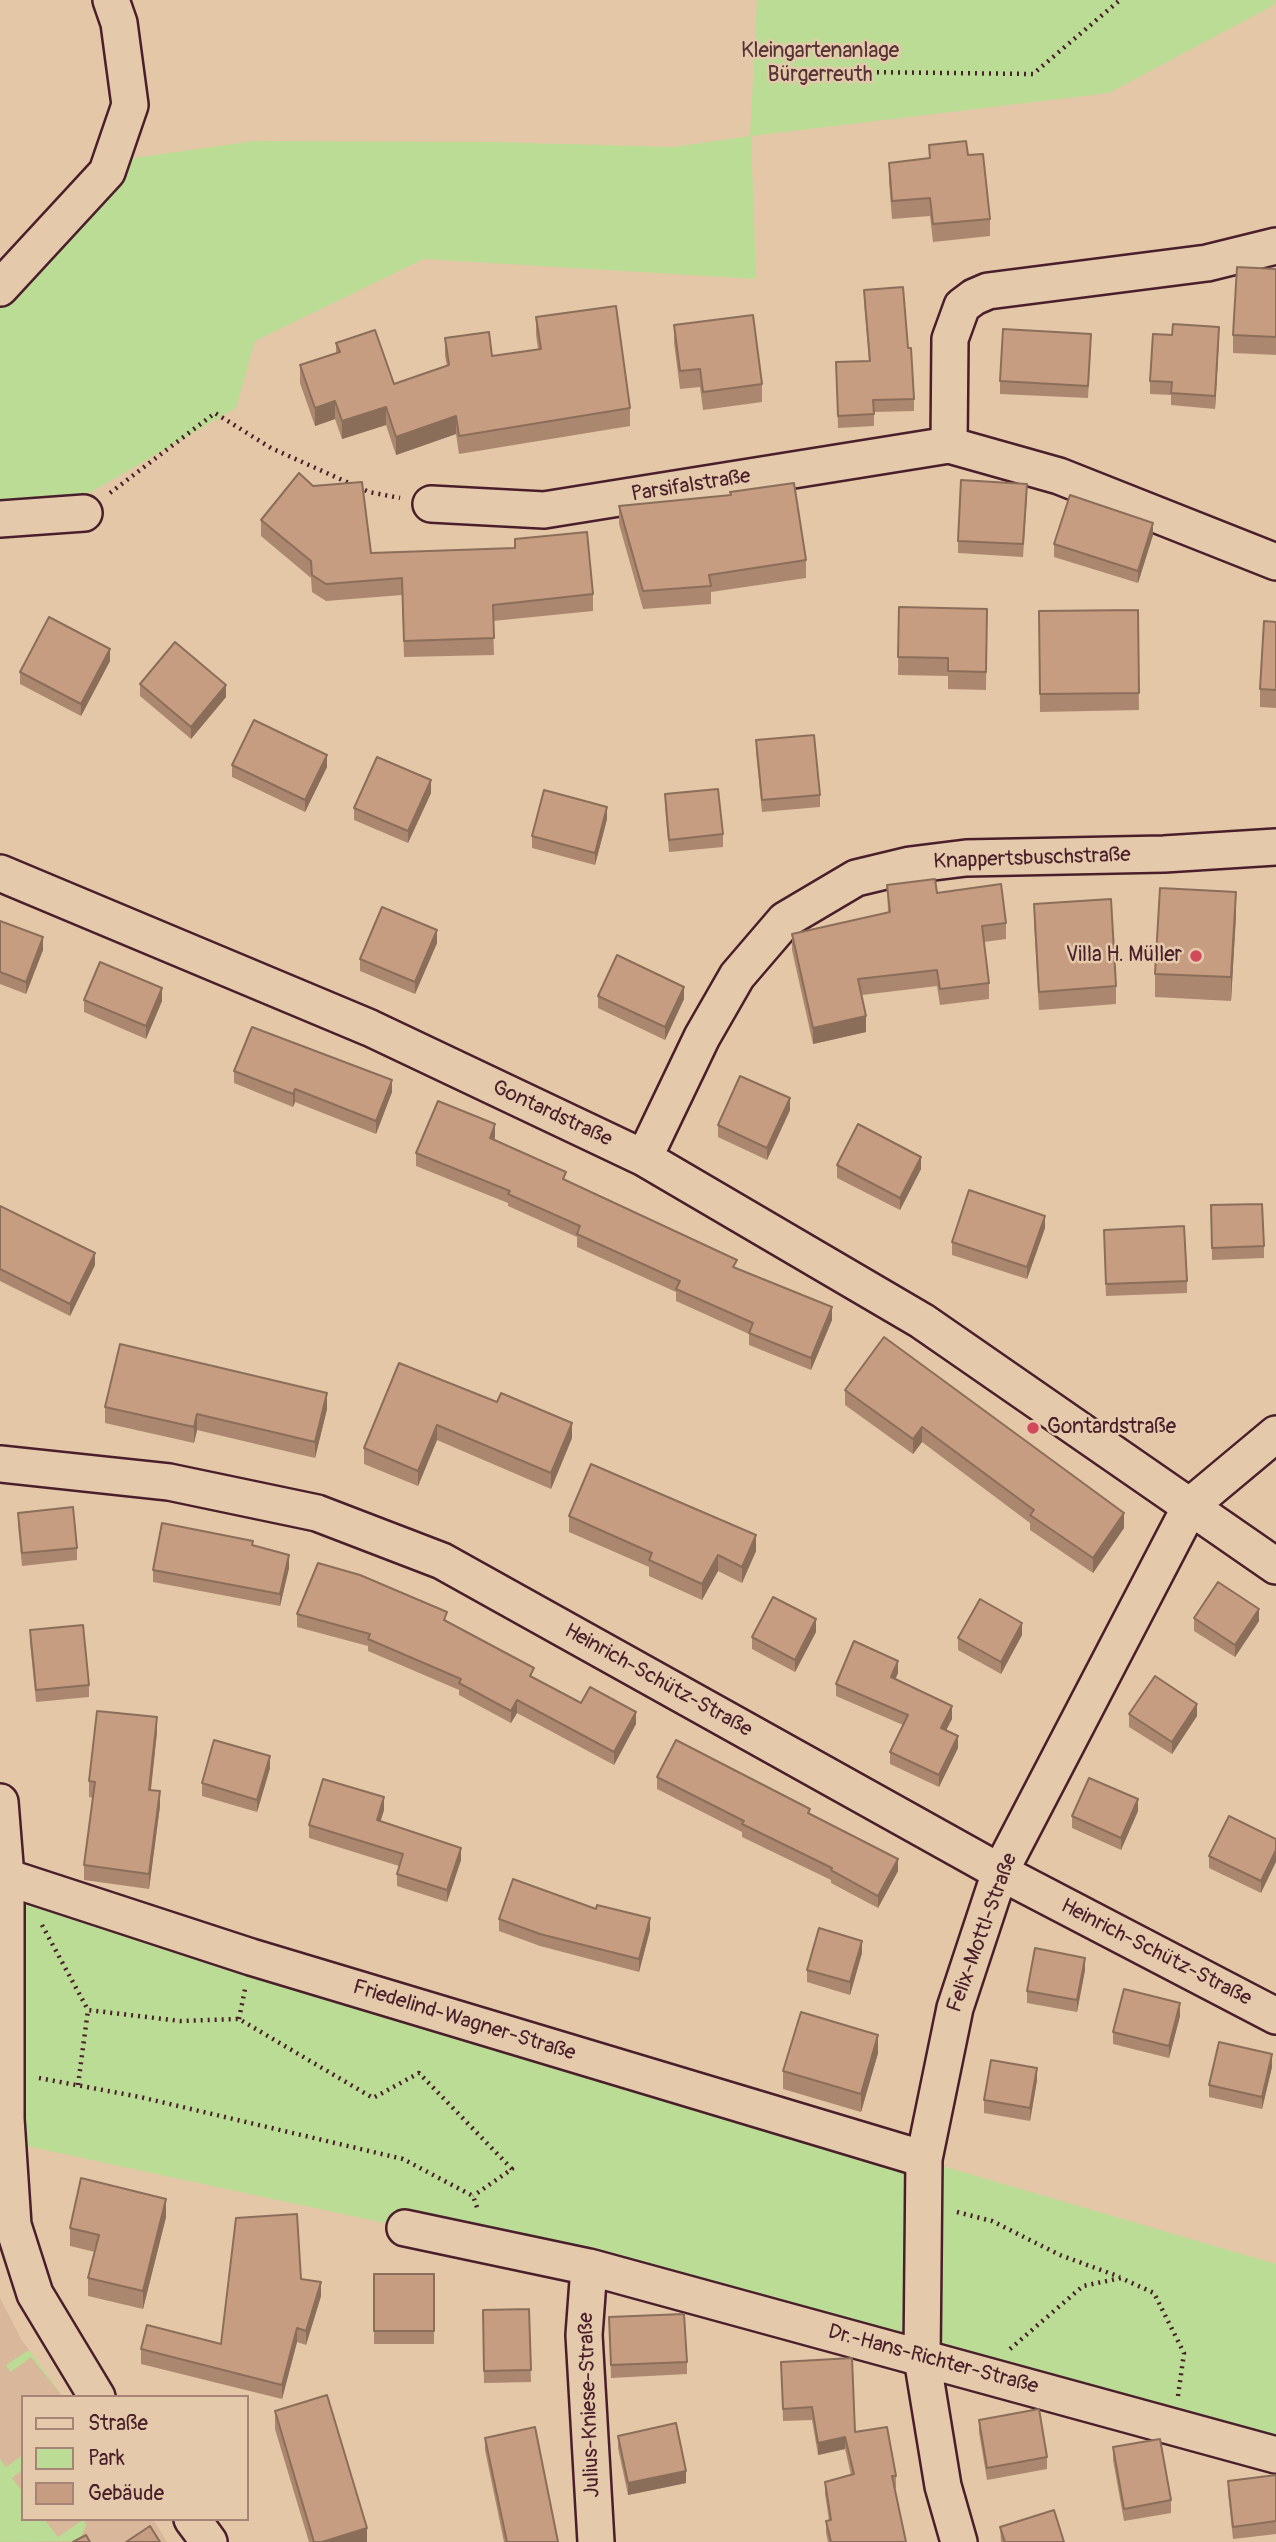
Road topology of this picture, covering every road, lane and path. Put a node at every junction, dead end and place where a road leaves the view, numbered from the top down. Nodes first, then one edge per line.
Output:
1 (1120, 0) edge
2 (115, 11) edge
3 (772, 71) dead end
4 (1276, 246) edge
5 (0, 288) edge
6 (949, 444) junction
7 (430, 503) joint
8 (84, 513) joint
9 (0, 519) edge
10 (1276, 562) edge
11 (1276, 847) edge
12 (0, 873) edge
13 (644, 1158) junction
14 (1276, 1434) edge
15 (0, 1464) edge
16 (1191, 1505) junction
17 (1276, 1566) edge
18 (0, 1802) edge
19 (1000, 1872) junction
20 (12, 1879) junction
21 (88, 2010) junction
22 (1276, 2016) edge
23 (7, 2072) junction
24 (78, 2085) junction
25 (924, 2159) junction
26 (473, 2196) junction
27 (924, 2204) junction
28 (405, 2228) dead end
29 (488, 2245) junction
30 (589, 2267) junction
31 (1121, 2278) junction
32 (922, 2358) junction
33 (983, 2373) junction
34 (96, 2395) edge
35 (1174, 2426) junction
36 (1276, 2455) edge
37 (193, 2521) edge
38 (209, 2542) edge
39 (596, 2542) edge
40 (959, 2542) edge

1 - 3 path
2 - 5 street
4 - 6 street
6 - 7 street, Parsifalstraße
6 - 10 street, Parsifalstraße
7 - 8 path
8 - 9 street
11 - 13 street, Knappertsbuschstraße
12 - 13 street, Gontardstraße
13 - 16 street, Gontardstraße
14 - 16 street
15 - 19 street, Heinrich-Schütz-Straße
16 - 17 street, Gontardstraße
16 - 19 street, Felix-Mottl-Straße
18 - 20 street
19 - 22 street, Heinrich-Schütz-Straße
19 - 25 street, Felix-Mottl-Straße
20 - 21 path
20 - 23 street
20 - 25 street, Friedelind-Wagner-Straße
21 - 24 path
21 - 26 path
23 - 24 path
23 - 34 street
24 - 26 path
25 - 27 street, Felix-Mottl-Straße
26 - 29 path
27 - 31 path
27 - 32 street, Felix-Mottl-Straße
28 - 29 street, Dr.-Hans-Richter-Straße
29 - 30 street, Dr.-Hans-Richter-Straße
30 - 32 street, Dr.-Hans-Richter-Straße
30 - 39 street, Julius-Kniese-Straße
31 - 33 path
31 - 35 path
32 - 33 street, Dr.-Hans-Richter-Straße
32 - 40 street, Felix-Mottl-Straße
33 - 35 street, Dr.-Hans-Richter-Straße
35 - 36 street, Dr.-Hans-Richter-Straße
37 - 38 street

